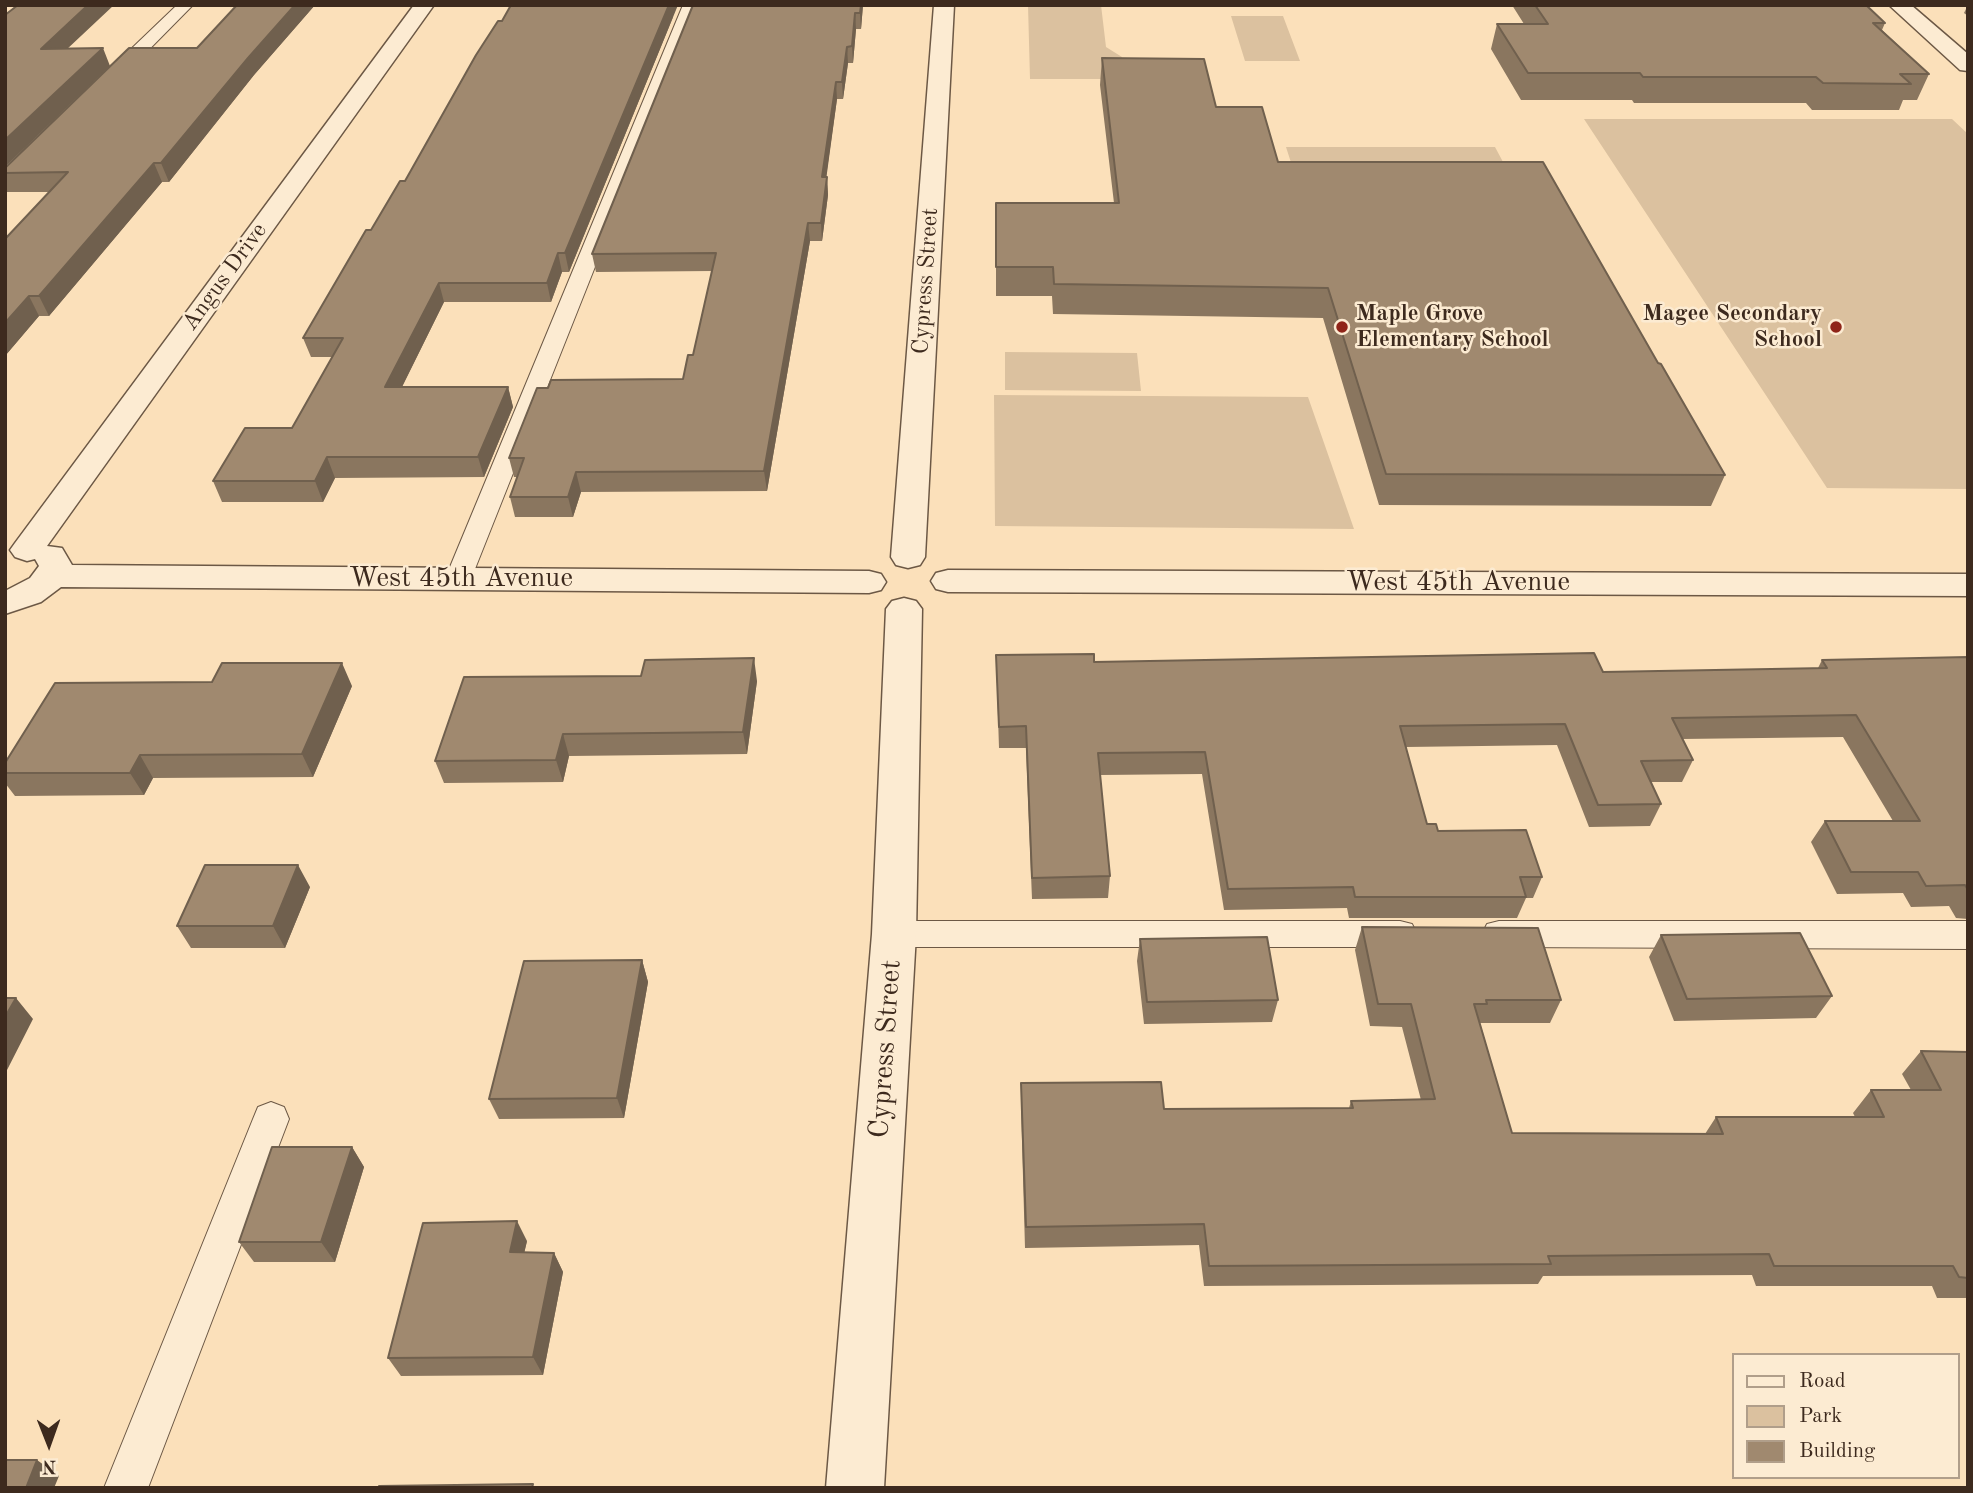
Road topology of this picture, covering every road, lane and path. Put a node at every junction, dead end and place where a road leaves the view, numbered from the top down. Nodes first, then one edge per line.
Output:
1 (186, 5) edge
2 (424, 5) edge
3 (691, 5) edge
4 (944, 5) edge
5 (1899, 5) edge
6 (1968, 65) edge
7 (100, 89) edge
8 (16, 552) edge
9 (908, 557) junction
10 (52, 576) junction
11 (458, 579) junction
12 (948, 581) junction
13 (869, 582) junction
14 (1968, 585) edge
15 (5, 603) edge
16 (904, 609) junction
17 (894, 933) junction
18 (1426, 934) edge
19 (1468, 934) edge
20 (1968, 935) edge
21 (271, 1119) dead end
22 (126, 1488) edge
23 (855, 1488) edge

1 - 7 lane
2 - 8 street, Angus Drive
3 - 11 lane
4 - 9 street, Cypress Street
5 - 6 street
8 - 10 street
9 - 12 street
9 - 13 street
10 - 11 street, West 45th Avenue
10 - 15 street
11 - 13 street, West 45th Avenue
12 - 14 street, West 45th Avenue
12 - 16 street
13 - 16 street
16 - 17 street, Cypress Street
17 - 18 lane
17 - 23 street, Cypress Street
19 - 20 lane
21 - 22 lane

